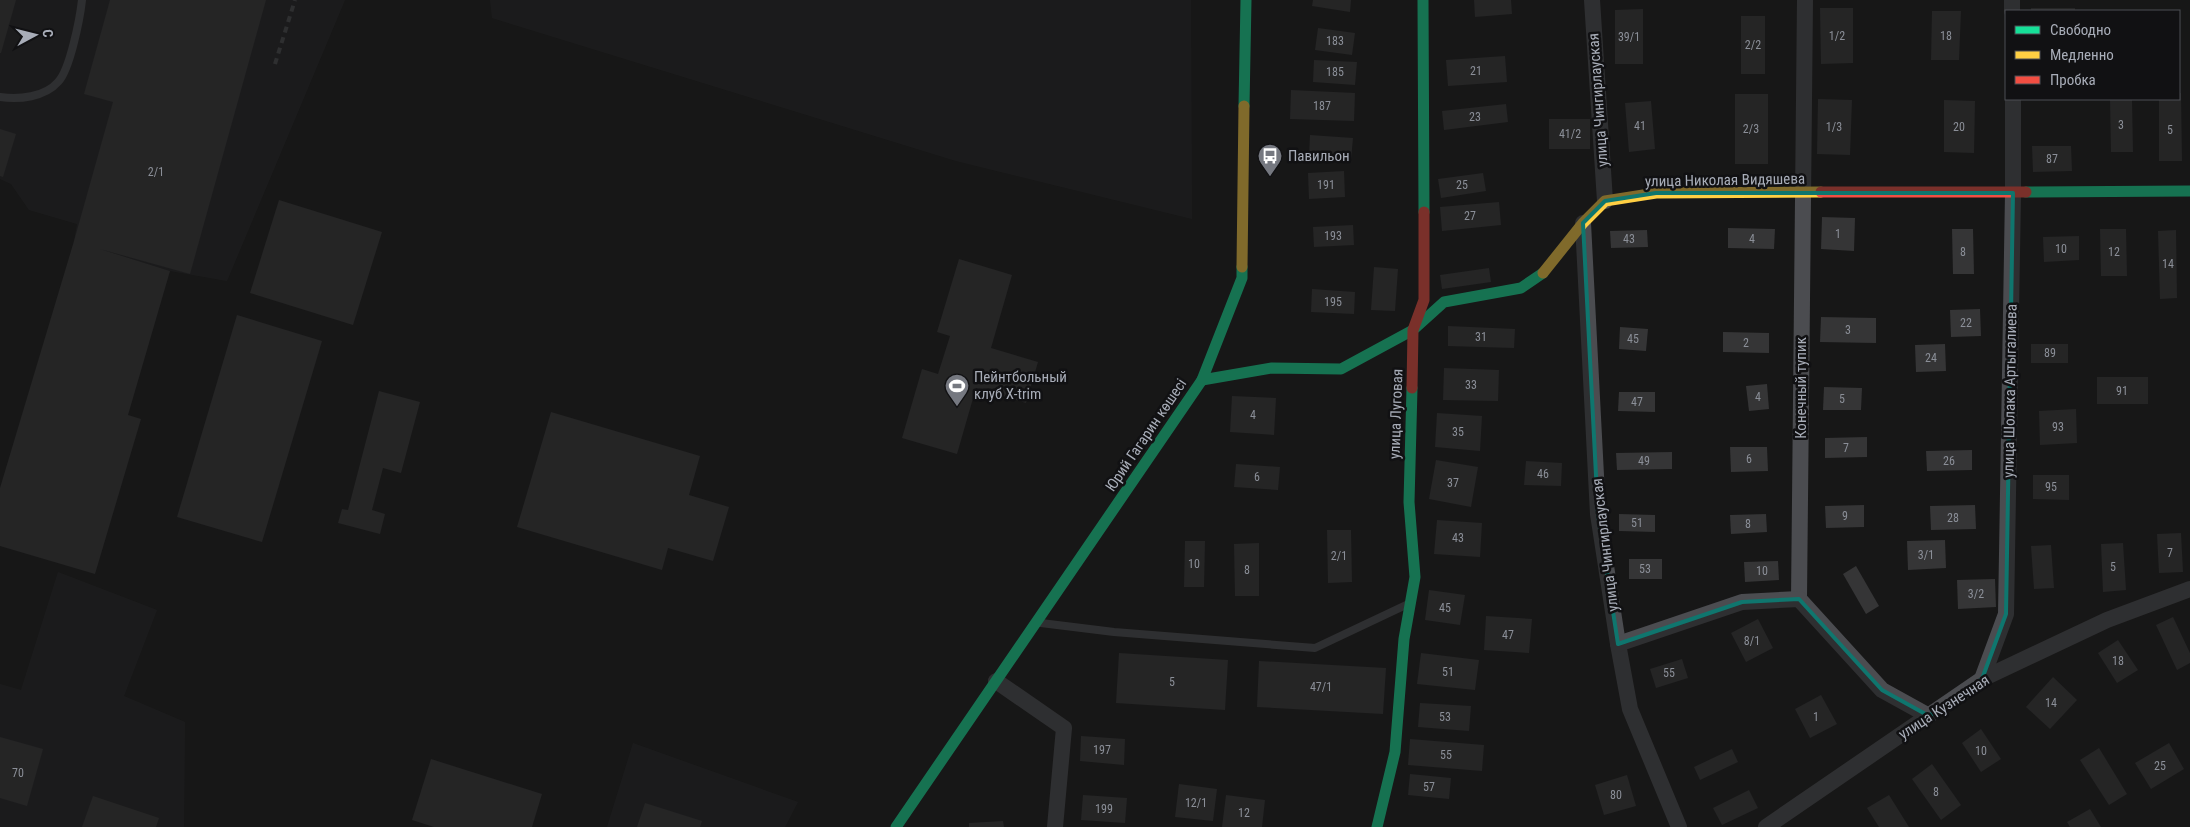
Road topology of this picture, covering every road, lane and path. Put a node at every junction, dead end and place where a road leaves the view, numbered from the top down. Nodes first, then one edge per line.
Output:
1 (82, 0) edge
2 (1246, 0) edge
3 (1423, 0) edge
4 (1592, 0) edge
5 (1805, 0) edge
6 (0, 97) edge
7 (2012, 100) edge
8 (2190, 191) edge
9 (2013, 193) junction
10 (1802, 194) junction
11 (1605, 200) junction
12 (1583, 223) junction
13 (1414, 330) junction
14 (1202, 380) junction
15 (2190, 589) edge
16 (1799, 600) junction
17 (1410, 603) junction
18 (1036, 622) junction
19 (1618, 644) junction
20 (1982, 679) junction
21 (996, 681) junction
22 (1929, 716) junction
23 (896, 827) edge
24 (1055, 827) edge
25 (1377, 827) edge
26 (1679, 827) edge
27 (1766, 827) edge

1 - 6 lane
2 - 14 street, Юрий Гагарин көшесі
3 - 13 street, улица Луговая
4 - 11 street, улица Чингирлауская
5 - 10 street, Конечный тупик
7 - 9 street, улица Шолака Артыгалиева
8 - 9 street, улица Николая Видяшева
9 - 10 street, улица Николая Видяшева
9 - 20 street, улица Шолака Артыгалиева
10 - 11 street, улица Николая Видяшева
10 - 16 street, Конечный тупик
11 - 12 street
12 - 13 street
12 - 19 street, улица Чингирлауская
13 - 14 street
13 - 17 street, улица Луговая
14 - 18 street, Юрий Гагарин көшесі
15 - 20 street, улица Кузнечная
16 - 19 street
16 - 22 street
17 - 18 lane
17 - 25 street, улица Луговая
18 - 21 street, Юрий Гагарин көшесі
19 - 26 street, улица Чингирлауская
20 - 22 street, улица Кузнечная
21 - 23 street, Юрий Гагарин көшесі
21 - 24 street
22 - 27 street, улица Кузнечная

